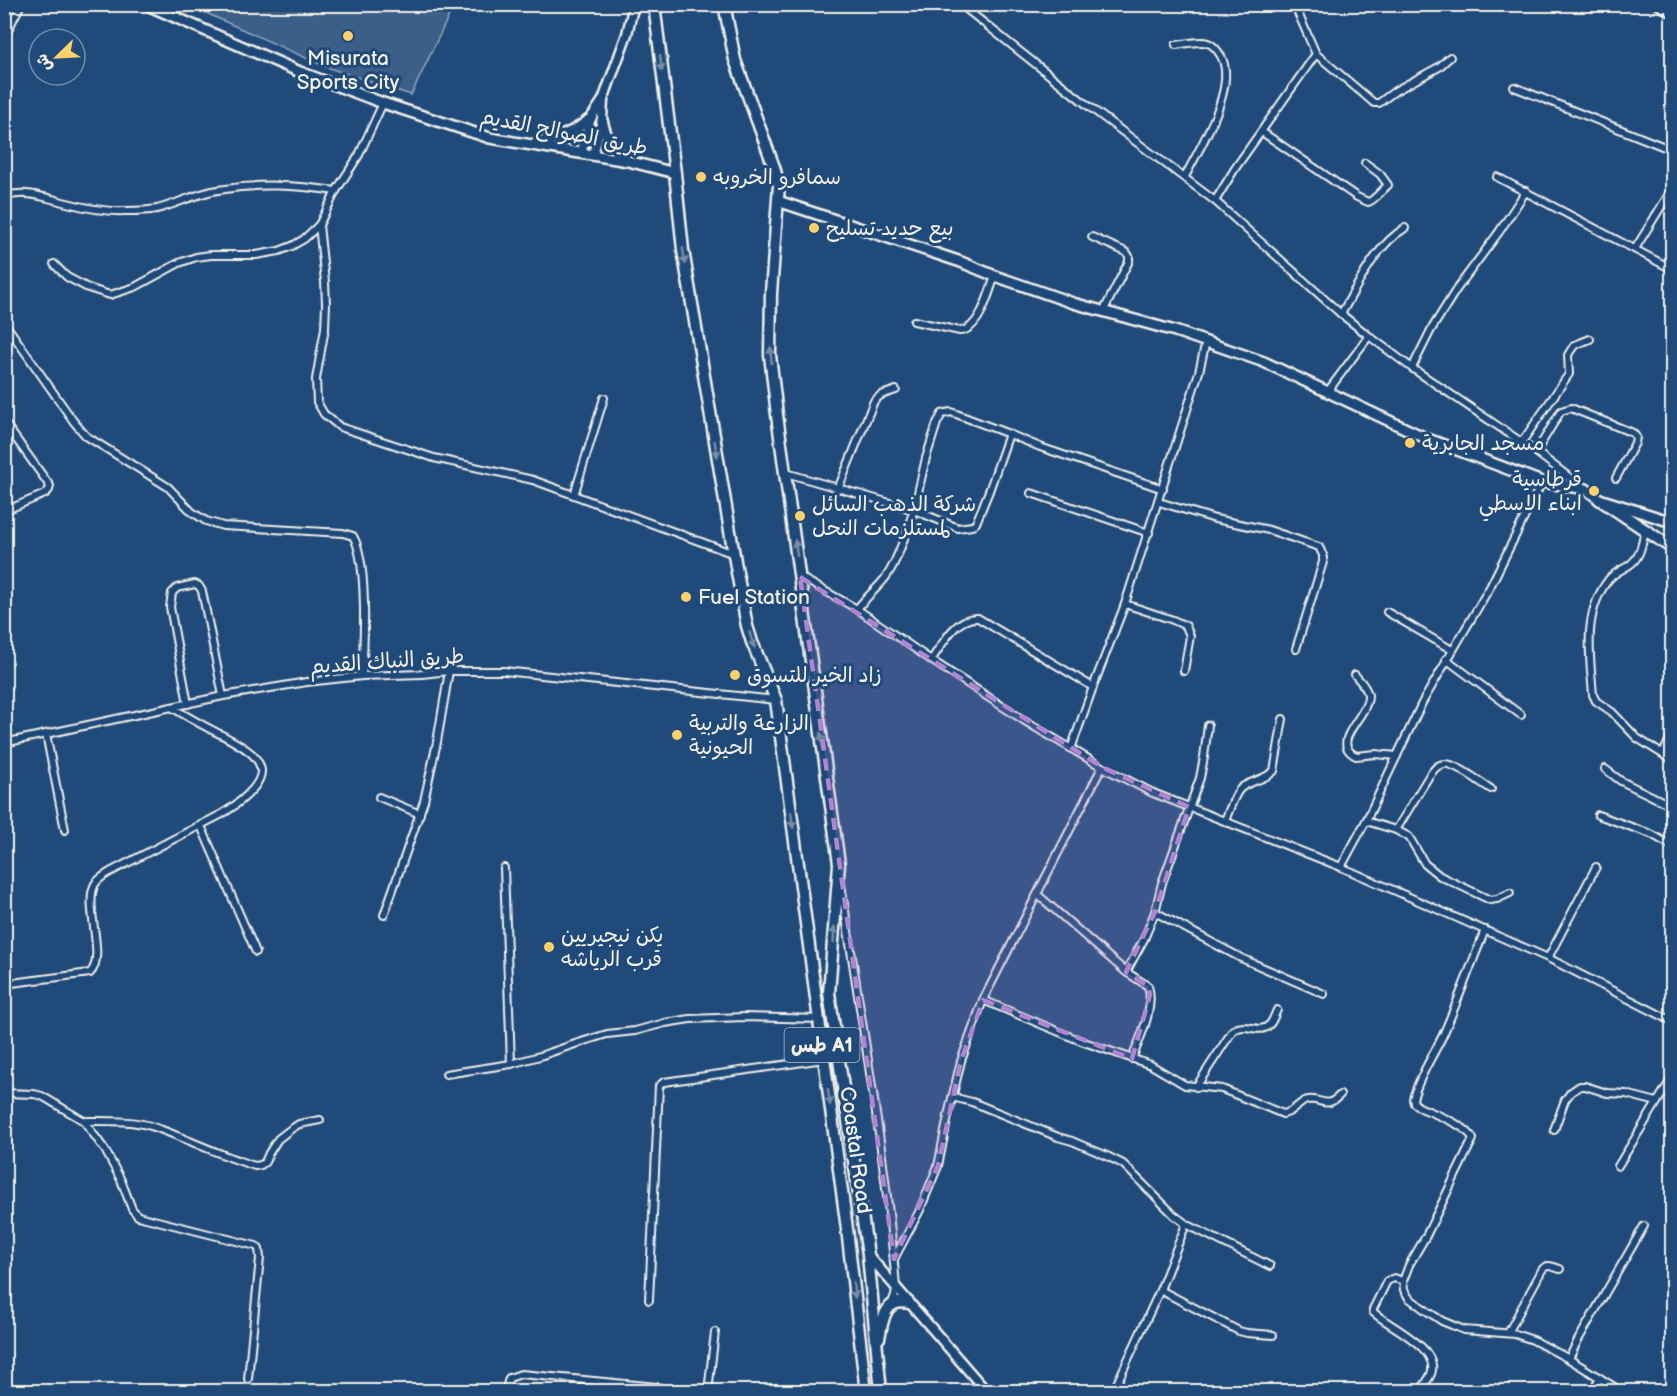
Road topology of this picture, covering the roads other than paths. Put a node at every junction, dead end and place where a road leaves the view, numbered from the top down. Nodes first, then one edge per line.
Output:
1 (21, 4) edge
2 (146, 4) edge
3 (634, 4) edge
4 (654, 4) edge
5 (724, 4) edge
6 (1294, 4) edge
7 (1658, 4) edge
8 (961, 5) edge
9 (1672, 12) edge
10 (4, 38) edge
11 (1176, 45) dead end
12 (1316, 54) junction
13 (1450, 57) dead end
14 (1514, 87) dead end
15 (603, 100) junction
16 (383, 103) junction
17 (591, 118) junction
18 (602, 120) junction
19 (1262, 132) junction
20 (528, 145) junction
21 (1672, 150) edge
22 (581, 153) junction
23 (592, 155) junction
24 (628, 161) junction
25 (1365, 164) dead end
26 (675, 173) junction
27 (1185, 177) junction
28 (1497, 177) dead end
29 (1672, 189) edge
30 (336, 191) junction
31 (1526, 191) junction
32 (4, 197) edge
33 (778, 201) junction
34 (1215, 201) junction
35 (319, 225) junction
36 (1405, 228) dead end
37 (1092, 237) dead end
38 (1635, 249) junction
39 (54, 264) dead end
40 (1672, 269) edge
41 (995, 276) junction
42 (1103, 312) junction
43 (1341, 314) junction
44 (914, 321) dead end
45 (4, 322) edge
46 (1369, 336) junction
47 (1590, 339) dead end
48 (1206, 341) junction
49 (1412, 368) junction
50 (896, 390) dead end
51 (1328, 391) junction
52 (604, 398) dead end
53 (4, 422) edge
54 (1009, 434) junction
55 (1522, 442) junction
56 (1536, 452) junction
57 (786, 473) junction
58 (1616, 478) dead end
59 (1542, 482) junction
60 (838, 489) junction
61 (1163, 489) junction
62 (1586, 489) junction
63 (1031, 493) dead end
64 (574, 495) junction
65 (1599, 499) junction
66 (1159, 502) junction
67 (914, 510) junction
68 (4, 511) edge
69 (1672, 522) edge
70 (1646, 530) junction
71 (1149, 533) junction
72 (1672, 548) edge
73 (734, 554) junction
74 (800, 578) junction
75 (1125, 604) junction
76 (857, 609) junction
77 (1387, 612) dead end
78 (1296, 649) dead end
79 (1452, 650) junction
80 (1446, 659) junction
81 (931, 660) junction
82 (449, 671) junction
83 (1184, 671) dead end
84 (1354, 675) dead end
85 (362, 676) junction
86 (1092, 687) junction
87 (223, 696) junction
88 (776, 700) junction
89 (188, 704) junction
90 (171, 707) junction
91 (1521, 715) dead end
92 (1283, 719) dead end
93 (1208, 725) dead end
94 (46, 734) junction
95 (1672, 734) edge
96 (4, 742) edge
97 (1071, 749) junction
98 (1663, 754) junction
99 (1397, 756) junction
100 (1672, 760) edge
101 (1102, 767) junction
102 (1605, 769) dead end
103 (1491, 789) dead end
104 (379, 797) dead end
105 (1672, 806) edge
106 (1189, 807) junction
107 (420, 814) junction
108 (1598, 815) dead end
109 (1225, 820) junction
110 (1366, 821) junction
111 (201, 826) junction
112 (65, 830) dead end
113 (1396, 830) junction
114 (1672, 846) edge
115 (839, 864) junction
116 (1341, 867) junction
117 (1596, 867) dead end
118 (504, 868) dead end
119 (1510, 892) dead end
120 (1038, 895) junction
121 (1155, 912) junction
122 (384, 915) dead end
123 (1485, 930) junction
124 (256, 952) dead end
125 (1548, 958) junction
126 (1126, 972) junction
127 (4, 984) edge
128 (1324, 994) dead end
129 (983, 1000) junction
130 (1277, 1010) dead end
131 (819, 1019) junction
132 (1672, 1021) edge
133 (824, 1059) junction
134 (1132, 1059) junction
135 (511, 1064) junction
136 (446, 1074) dead end
137 (1672, 1078) edge
138 (1196, 1087) junction
139 (4, 1094) edge
140 (1340, 1095) dead end
141 (952, 1097) junction
142 (1657, 1102) junction
143 (320, 1120) dead end
144 (84, 1121) junction
145 (1554, 1130) dead end
146 (1617, 1166) dead end
147 (1186, 1224) junction
148 (1644, 1226) dead end
149 (868, 1255) junction
150 (894, 1258) junction
151 (1270, 1266) dead end
152 (1560, 1269) dead end
153 (1403, 1281) junction
154 (896, 1288) junction
155 (1160, 1290) junction
156 (649, 1300) dead end
157 (909, 1303) junction
158 (891, 1306) junction
159 (715, 1332) dead end
160 (1508, 1334) junction
161 (1273, 1335) dead end
162 (877, 1344) junction
163 (1569, 1359) junction
164 (1600, 1378) junction
165 (248, 1379) dead end
166 (1421, 1390) dead end
167 (505, 1392) edge
168 (677, 1392) edge
169 (708, 1392) edge
170 (866, 1392) edge
171 (881, 1392) edge
172 (987, 1392) edge
173 (1113, 1392) edge
174 (1591, 1392) edge
175 (1622, 1392) edge

1 - 10 street
2 - 16 main road, طريق الصوالح القديم
3 - 15 street
4 -> 26 main road, Coastal Road
5 - 33 main road, Coastal Road
6 - 12 street
7 - 9 street
8 - 27 street
11 - 27 street
12 - 13 street
12 - 19 street
14 - 21 street
15 - 17 street
15 - 18 street
16 - 20 main road, طريق الصوالح القديم
16 - 30 street
17 - 20 main road
17 - 22 street
18 - 23 street
18 - 24 main road
19 - 25 street
19 - 34 street
20 - 22 main road, طريق الصوالح القديم
22 - 23 main road, طريق الصوالح القديم
23 - 24 main road, طريق الصوالح القديم
24 - 26 main road, طريق الصوالح القديم
26 -> 73 main road, Coastal Road
27 - 34 street
28 - 31 street
29 - 38 street
30 - 32 street
30 - 35 street
31 - 38 street
31 - 49 street
33 - 41 main road
57 -> 33 main road, Coastal Road
34 - 43 street
35 - 39 street
35 - 64 street
36 - 43 street
37 - 42 street
38 - 40 street
41 - 42 main road
41 - 44 street
42 - 48 main road
43 - 46 street
45 - 85 street
46 - 49 street
46 - 51 street
47 - 55 street
48 - 51 main road
48 - 61 street
49 - 55 street
50 - 60 street
51 - 59 main road
52 - 64 street
53 - 68 street
54 - 61 street
54 - 67 street
54 - 67 street
55 - 56 street
56 - 58 street
56 - 62 street
57 - 60 street
74 -> 57 main road, Coastal Road
59 - 62 main road
59 - 79 street
60 - 67 street
61 - 66 street
62 - 65 main road
63 - 71 street
64 - 73 street
65 - 69 main road
65 - 70 main road
66 - 71 street
66 - 78 street
67 - 76 street
70 - 72 main road
70 - 98 street
71 - 75 street
73 -> 88 main road, Coastal Road
74 - 76 street
115 -> 74 main road, Coastal Road
75 - 83 street
75 - 86 street
76 - 81 street
77 - 79 street
79 - 80 street
80 - 91 street
80 - 99 street
81 - 86 street
81 - 97 street
82 - 85 street, طريق النباك القديم
82 - 88 street, طريق النباك القديم
82 - 107 street
84 - 99 street
85 - 87 street, طريق النباك القديم
86 - 97 street
87 - 89 street, طريق النباك القديم
87 - 89 street
88 -> 131 main road, Coastal Road / طس A1
89 - 90 street, طريق النباك القديم
90 - 94 street, طريق النباك القديم
90 - 111 street
92 - 109 street
93 - 106 street
94 - 96 street, طريق النباك القديم
94 - 112 street
95 - 98 street
97 - 101 street
98 - 100 street
99 - 110 street
101 - 106 street
101 - 120 street
102 - 105 street
103 - 113 street
104 - 107 street
106 - 109 street
106 - 121 street
107 - 122 street
108 - 114 street
109 - 116 street
110 - 113 street
110 - 116 street
111 - 124 street
111 - 127 street
113 - 119 street
149 -> 115 main road, Coastal Road / طس A1
115 - 150 street
116 - 123 street
117 - 125 street
118 - 135 street
120 - 126 street
120 - 129 street
121 - 126 street
121 - 128 street
123 - 125 street
123 - 153 street
125 - 132 street
126 - 134 street
129 - 134 street
129 - 141 street
130 - 138 street
131 - 133 main road, Coastal Road / طس A1
131 - 135 street
133 - 156 street
133 -> 170 main road, Coastal Road / طس A1
134 - 138 street
135 - 136 street
137 - 142 street
138 - 140 street
139 - 144 street
141 - 147 street
141 - 150 street
142 - 145 street
142 - 146 street
143 - 144 street
144 - 165 street
147 - 151 street
147 - 155 street
148 - 163 street
149 - 154 street
149 - 162 main road, Coastal Road / طس A1
150 - 154 street
152 - 160 street
153 - 160 street
153 - 166 street
154 - 157 street
154 - 158 street
155 - 161 street
155 - 173 street
157 - 158 main road
157 - 172 street
158 - 162 main road
159 - 169 street
160 - 163 street
162 - 171 main road, Coastal Road / طس A1
163 - 164 street
164 - 174 street
164 - 175 street
167 - 168 street

